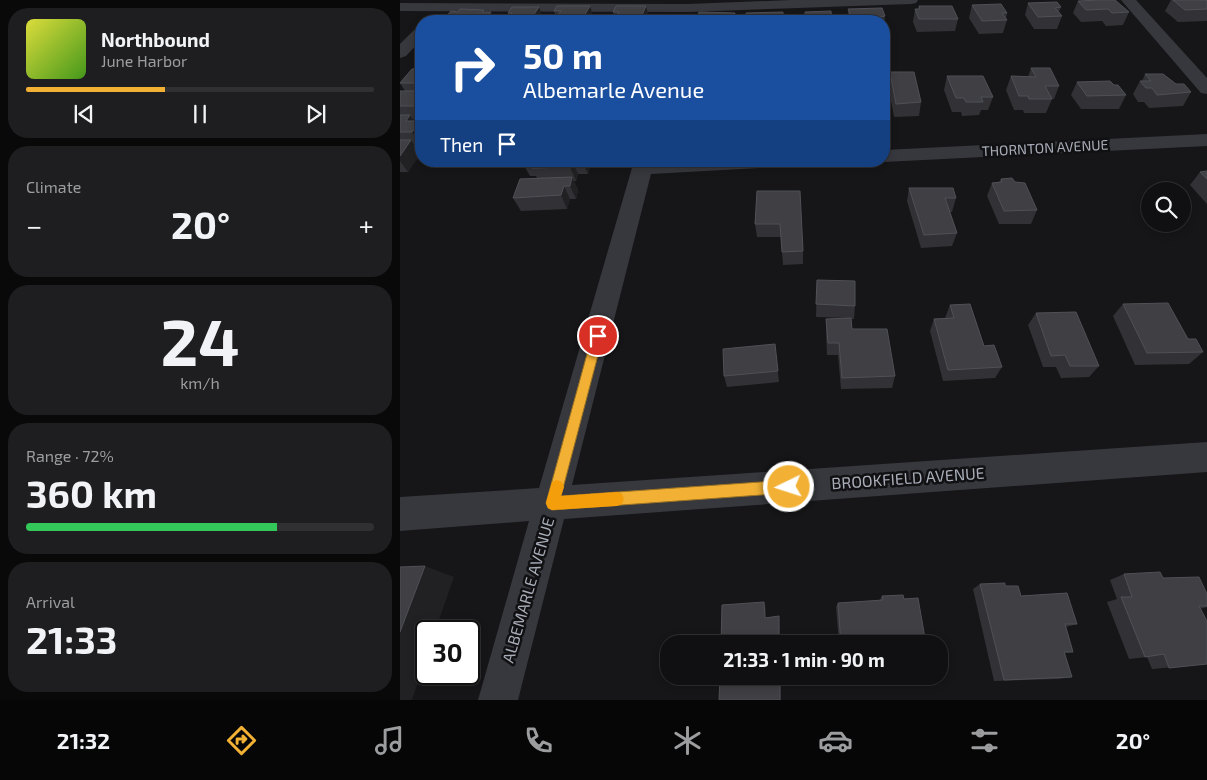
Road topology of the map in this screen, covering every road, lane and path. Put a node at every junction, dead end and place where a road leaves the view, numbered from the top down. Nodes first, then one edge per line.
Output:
1 (911, 0) edge
2 (1128, 0) edge
3 (830, 1) edge
4 (400, 7) edge
5 (445, 8) junction
6 (686, 14) edge
7 (437, 15) edge
8 (415, 37) edge
9 (400, 53) edge
10 (1182, 60) junction
11 (1198, 60) dead end
12 (1207, 89) edge
13 (1207, 140) edge
14 (890, 156) edge
15 (642, 167) edge
16 (1207, 457) edge
17 (552, 503) junction
18 (400, 514) edge
19 (498, 700) edge

1 - 3 street
2 - 10 street
3 - 6 street
4 - 5 street
5 - 6 street
5 - 7 street
8 - 9 street
10 - 11 street
10 - 12 street
13 - 14 street, THORNTON AVENUE
15 - 17 street, ALBEMARLE AVENUE
16 - 17 street, BROOKFIELD AVENUE
17 - 18 street, BROOKFIELD AVENUE
17 - 19 street, ALBEMARLE AVENUE

